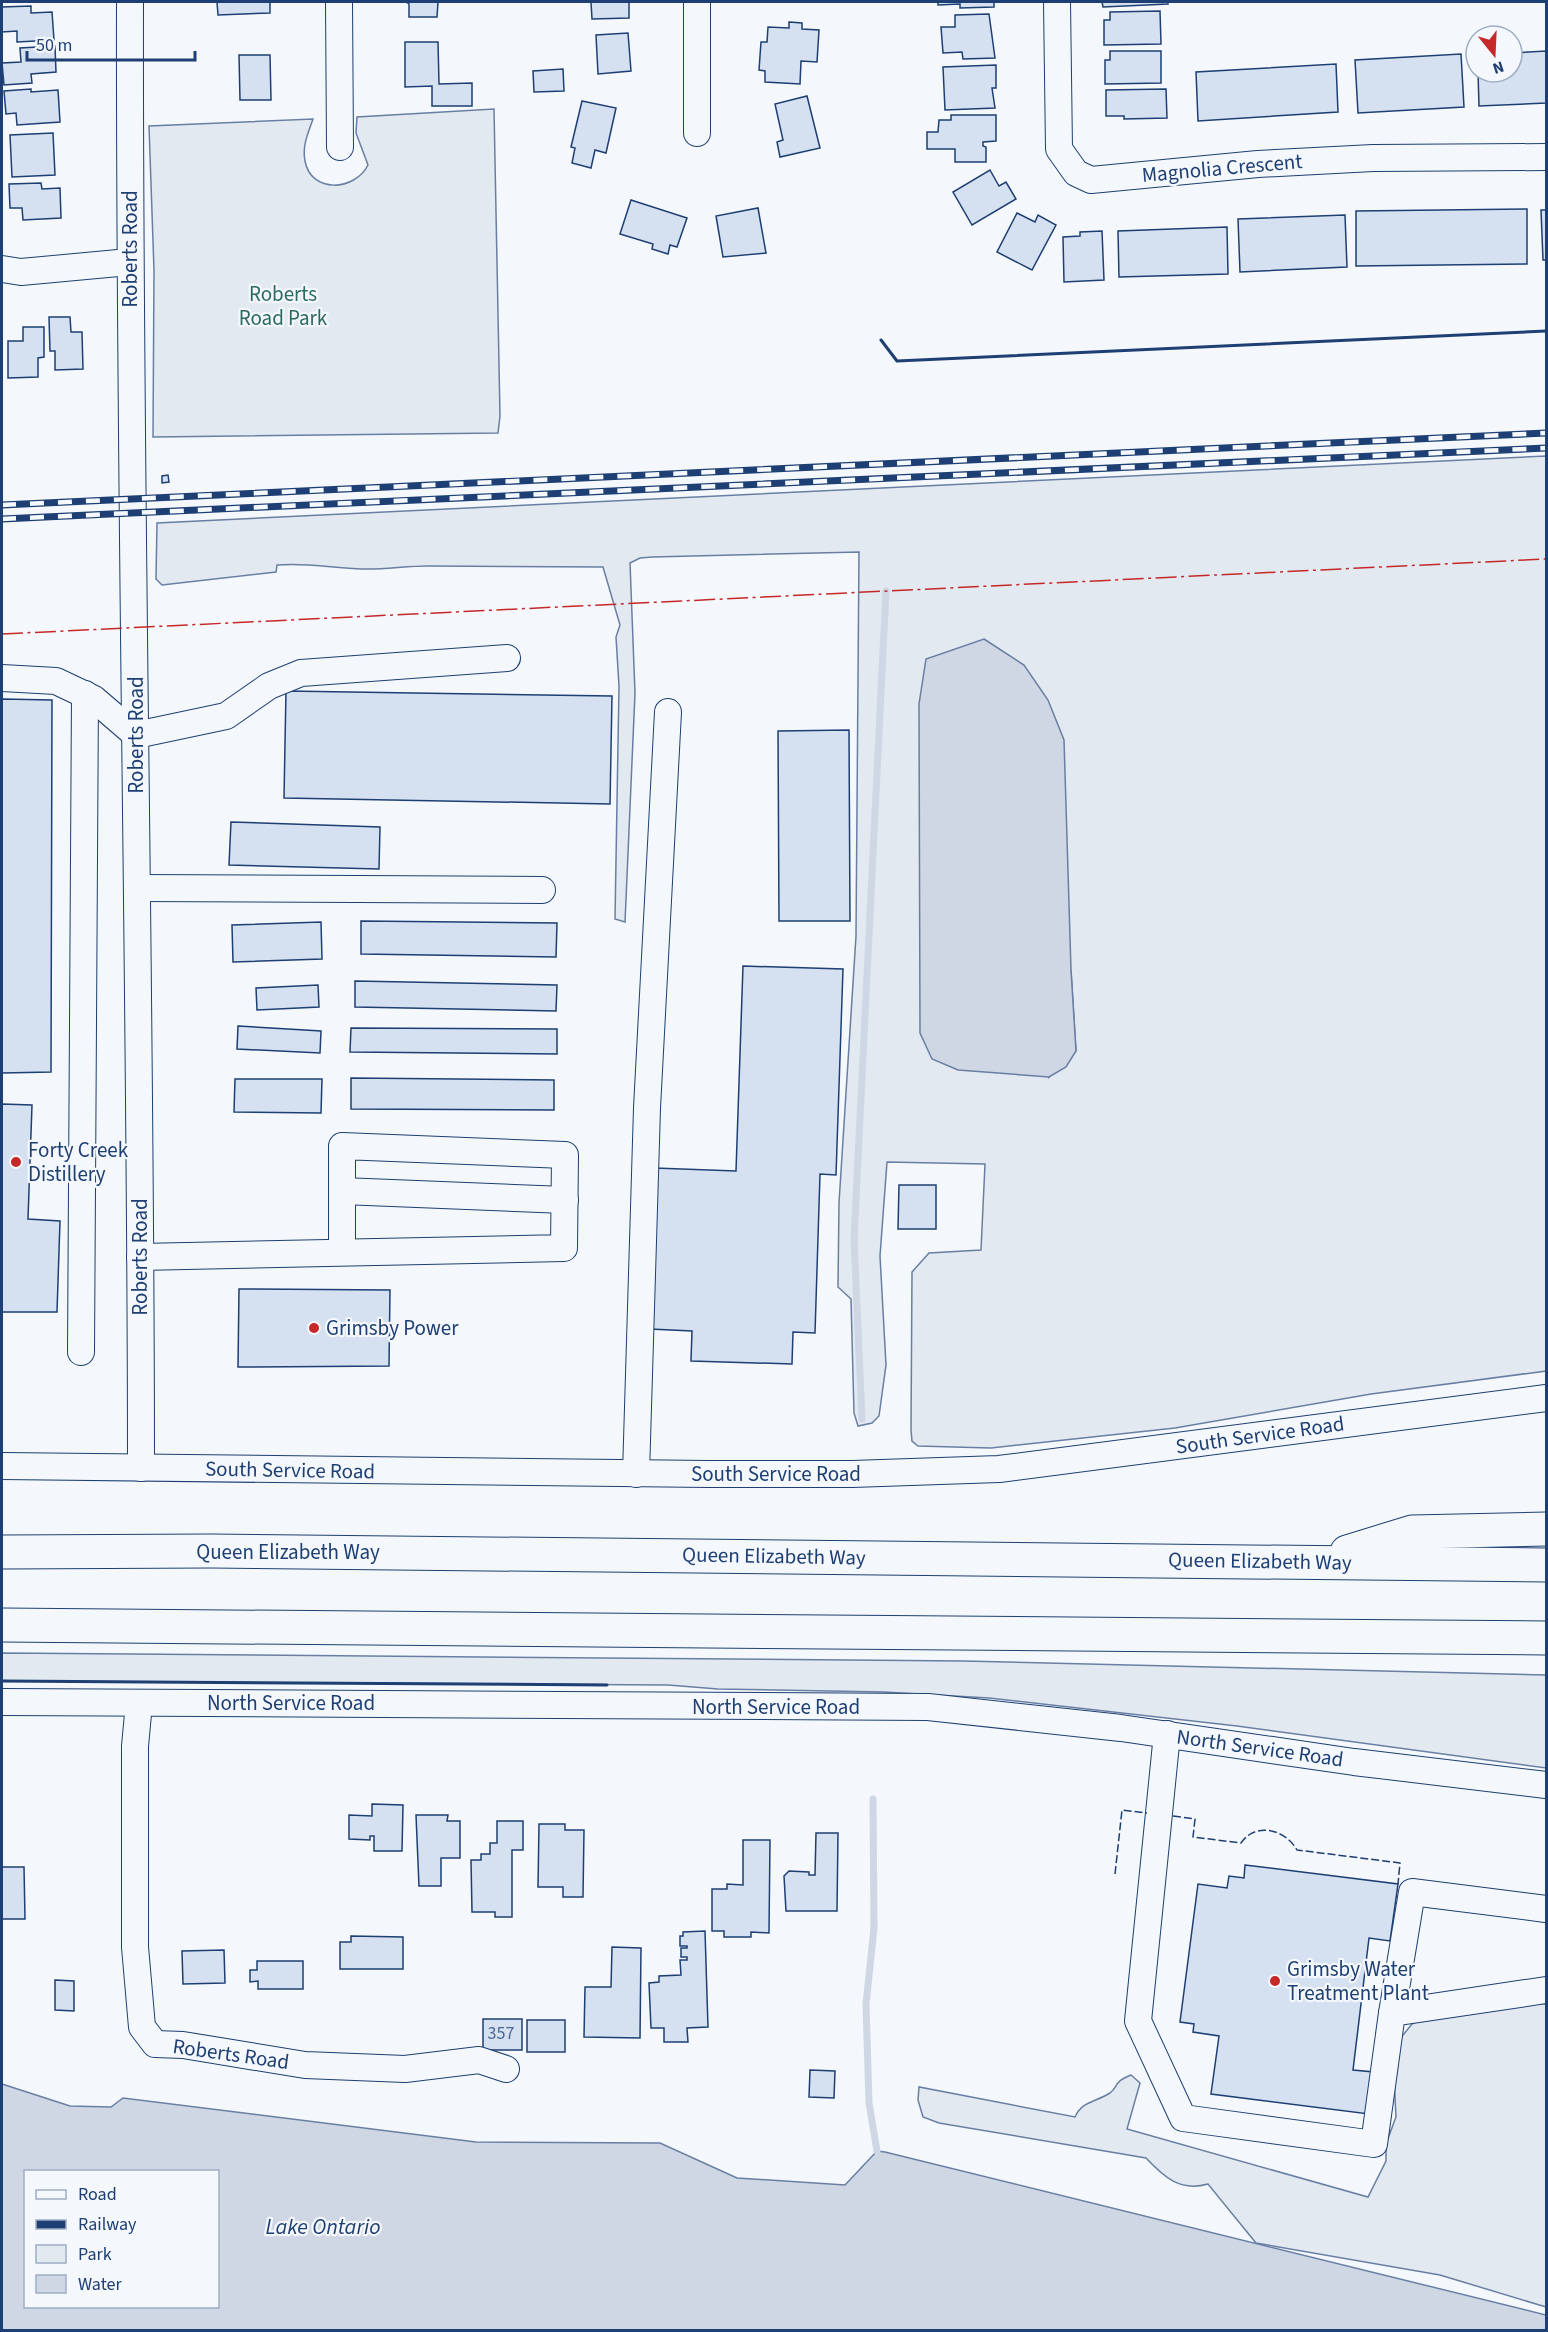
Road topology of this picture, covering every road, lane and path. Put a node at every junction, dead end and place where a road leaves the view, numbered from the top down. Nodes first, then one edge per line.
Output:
1 (130, 2) edge
2 (339, 2) edge
3 (697, 2) edge
4 (1057, 2) edge
5 (697, 133) dead end
6 (340, 147) dead end
7 (1546, 157) edge
8 (129, 262) junction
9 (2, 268) edge
10 (507, 658) dead end
11 (2, 678) edge
12 (85, 694) junction
13 (668, 712) dead end
14 (136, 735) junction
15 (137, 888) junction
16 (542, 890) dead end
17 (342, 1191) junction
18 (564, 1200) junction
19 (342, 1252) junction
20 (140, 1257) junction
21 (81, 1352) dead end
22 (1546, 1398) edge
23 (2, 1467) edge
24 (141, 1468) junction
25 (636, 1474) junction
26 (1546, 1529) edge
27 (2, 1552) edge
28 (1316, 1562) junction
29 (1546, 1565) edge
30 (2, 1625) edge
31 (1546, 1638) edge
32 (2, 1702) edge
33 (139, 1703) junction
34 (1167, 1734) junction
35 (1546, 1785) edge
36 (1546, 1909) edge
37 (1546, 1990) edge
38 (1392, 2013) junction
39 (506, 2069) dead end

1 - 8 street, Roberts Road
2 - 6 street
3 - 5 street
4 - 7 street, Magnolia Crescent
8 - 9 street
8 - 14 street, Roberts Road
10 - 14 street
11 - 12 street
12 - 14 street
12 - 21 street
13 - 25 street
14 - 15 street, Roberts Road
15 - 16 street
15 - 20 street, Roberts Road
17 - 18 street
17 - 18 street
17 - 19 street
18 - 19 street
19 - 20 street
20 - 24 street, Roberts Road
22 - 25 street, South Service Road
23 - 24 street, South Service Road
24 - 25 street, South Service Road
26 - 28 highway
27 - 28 highway, Queen Elizabeth Way
28 - 29 highway, Queen Elizabeth Way
30 - 31 highway
32 - 33 street, North Service Road
33 - 34 street, North Service Road
33 - 39 street, Roberts Road
34 - 35 street, North Service Road
34 - 38 street
36 - 38 street
37 - 38 street

